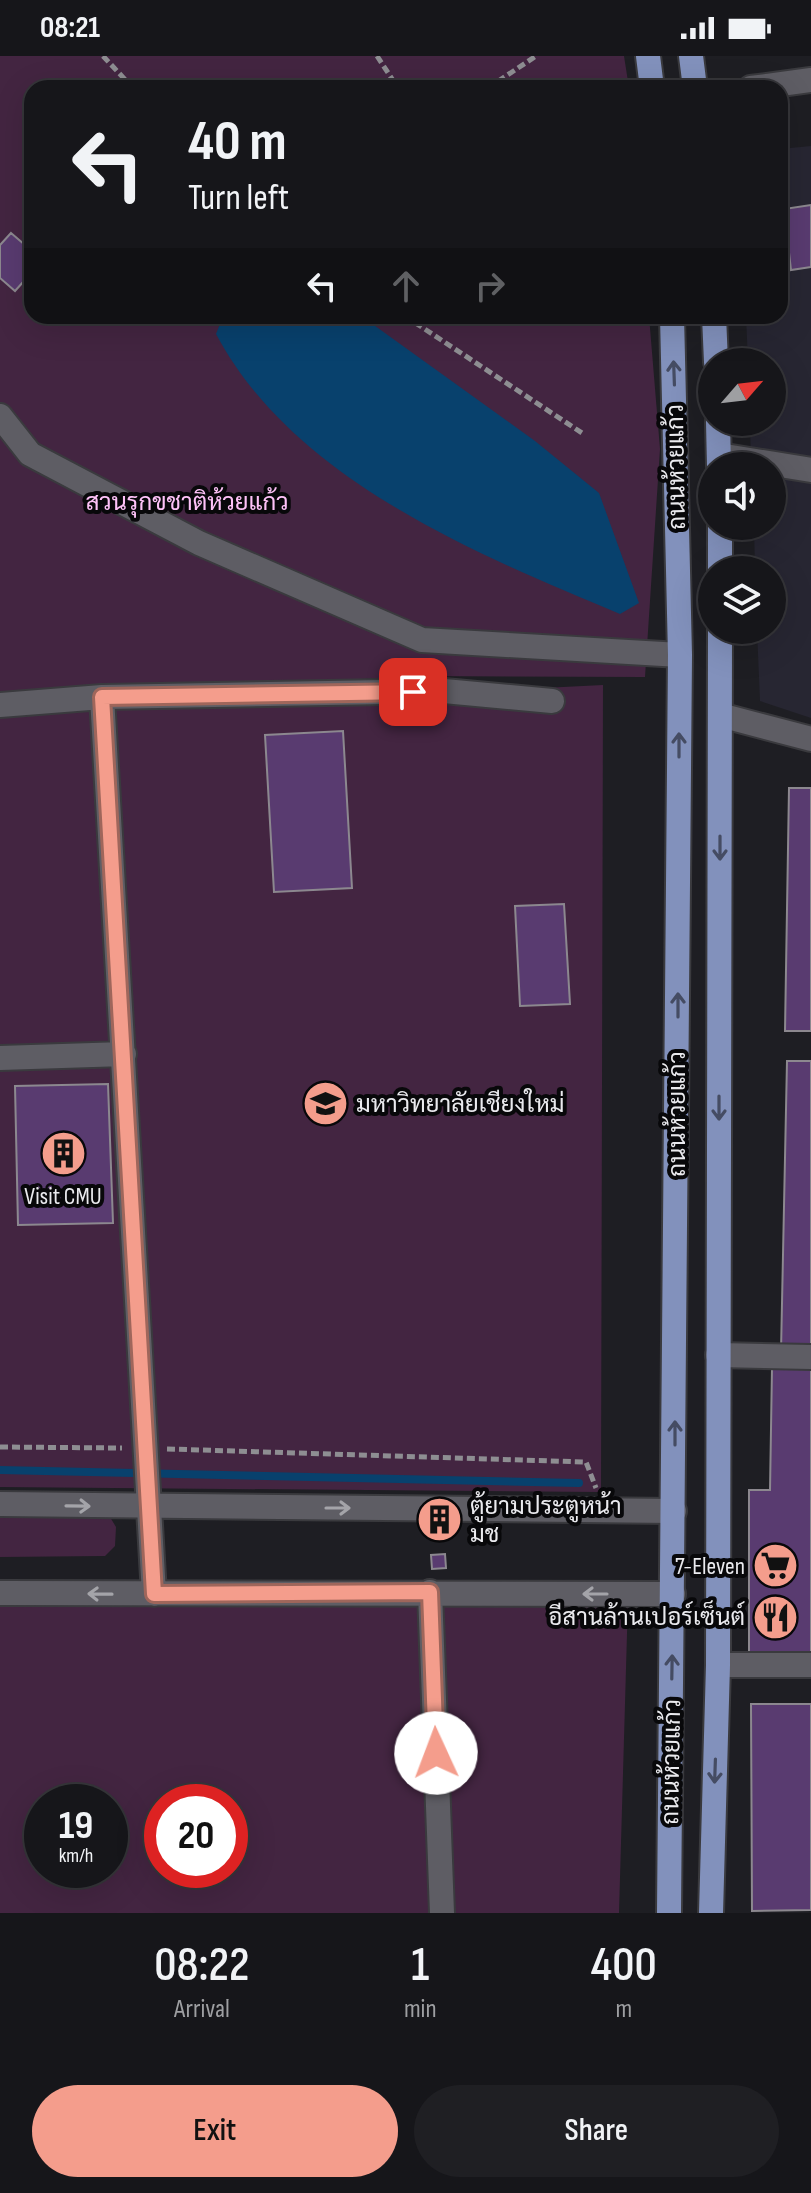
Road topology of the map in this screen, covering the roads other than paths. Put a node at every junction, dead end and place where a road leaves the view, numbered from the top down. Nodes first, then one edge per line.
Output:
1 (648, 56) edge
2 (691, 56) edge
3 (810, 56) edge
4 (811, 64) edge
5 (651, 80) edge
6 (694, 80) edge
7 (811, 80) edge
8 (788, 83) edge
9 (672, 324) edge
10 (714, 324) edge
11 (715, 348) edge
12 (0, 416) edge
13 (676, 436) junction
14 (719, 445) edge
15 (811, 470) edge
16 (720, 644) edge
17 (680, 655) junction
18 (102, 697) junction
19 (552, 701) dead end
20 (0, 705) edge
21 (720, 715) junction
22 (811, 739) edge
23 (124, 1054) junction
24 (0, 1058) edge
25 (718, 1355) junction
26 (811, 1357) edge
27 (149, 1475) junction
28 (0, 1504) edge
29 (674, 1511) junction
30 (718, 1511) junction
31 (430, 1592) junction
32 (0, 1593) edge
33 (154, 1594) junction
34 (673, 1594) junction
35 (718, 1595) junction
36 (718, 1665) junction
37 (811, 1665) edge
38 (442, 1913) edge
39 (669, 1913) edge
40 (711, 1913) edge

1 - 5 main road
2 - 6 main road
3 - 4 street
7 - 8 street
13 -> 9 main road, ถนนห้วยแก้ว
10 - 11 main road
12 - 17 street
13 - 14 main road
13 - 17 main road, ถนนห้วยแก้ว
14 - 15 street
16 - 21 main road, ถนนห้วยแก้ว
29 -> 17 main road, ถนนห้วยแก้ว
18 - 19 street
18 - 20 street
18 - 23 street
21 - 22 street
21 -> 25 main road, ถนนห้วยแก้ว
23 - 24 street
23 - 27 street
25 - 26 street
25 - 30 main road, ถนนห้วยแก้ว
28 -> 27 street
27 -> 29 street
27 - 33 street
29 - 30 main road
29 - 34 main road, ถนนห้วยแก้ว
30 - 35 main road, ถนนห้วยแก้ว
31 - 33 street
34 -> 31 street
31 - 38 street
33 -> 32 street
34 - 35 main road
39 -> 34 main road, ถนนห้วยแก้ว
35 - 36 main road, ถนนห้วยแก้ว
36 - 37 street
36 -> 40 main road, ถนนห้วยแก้ว

